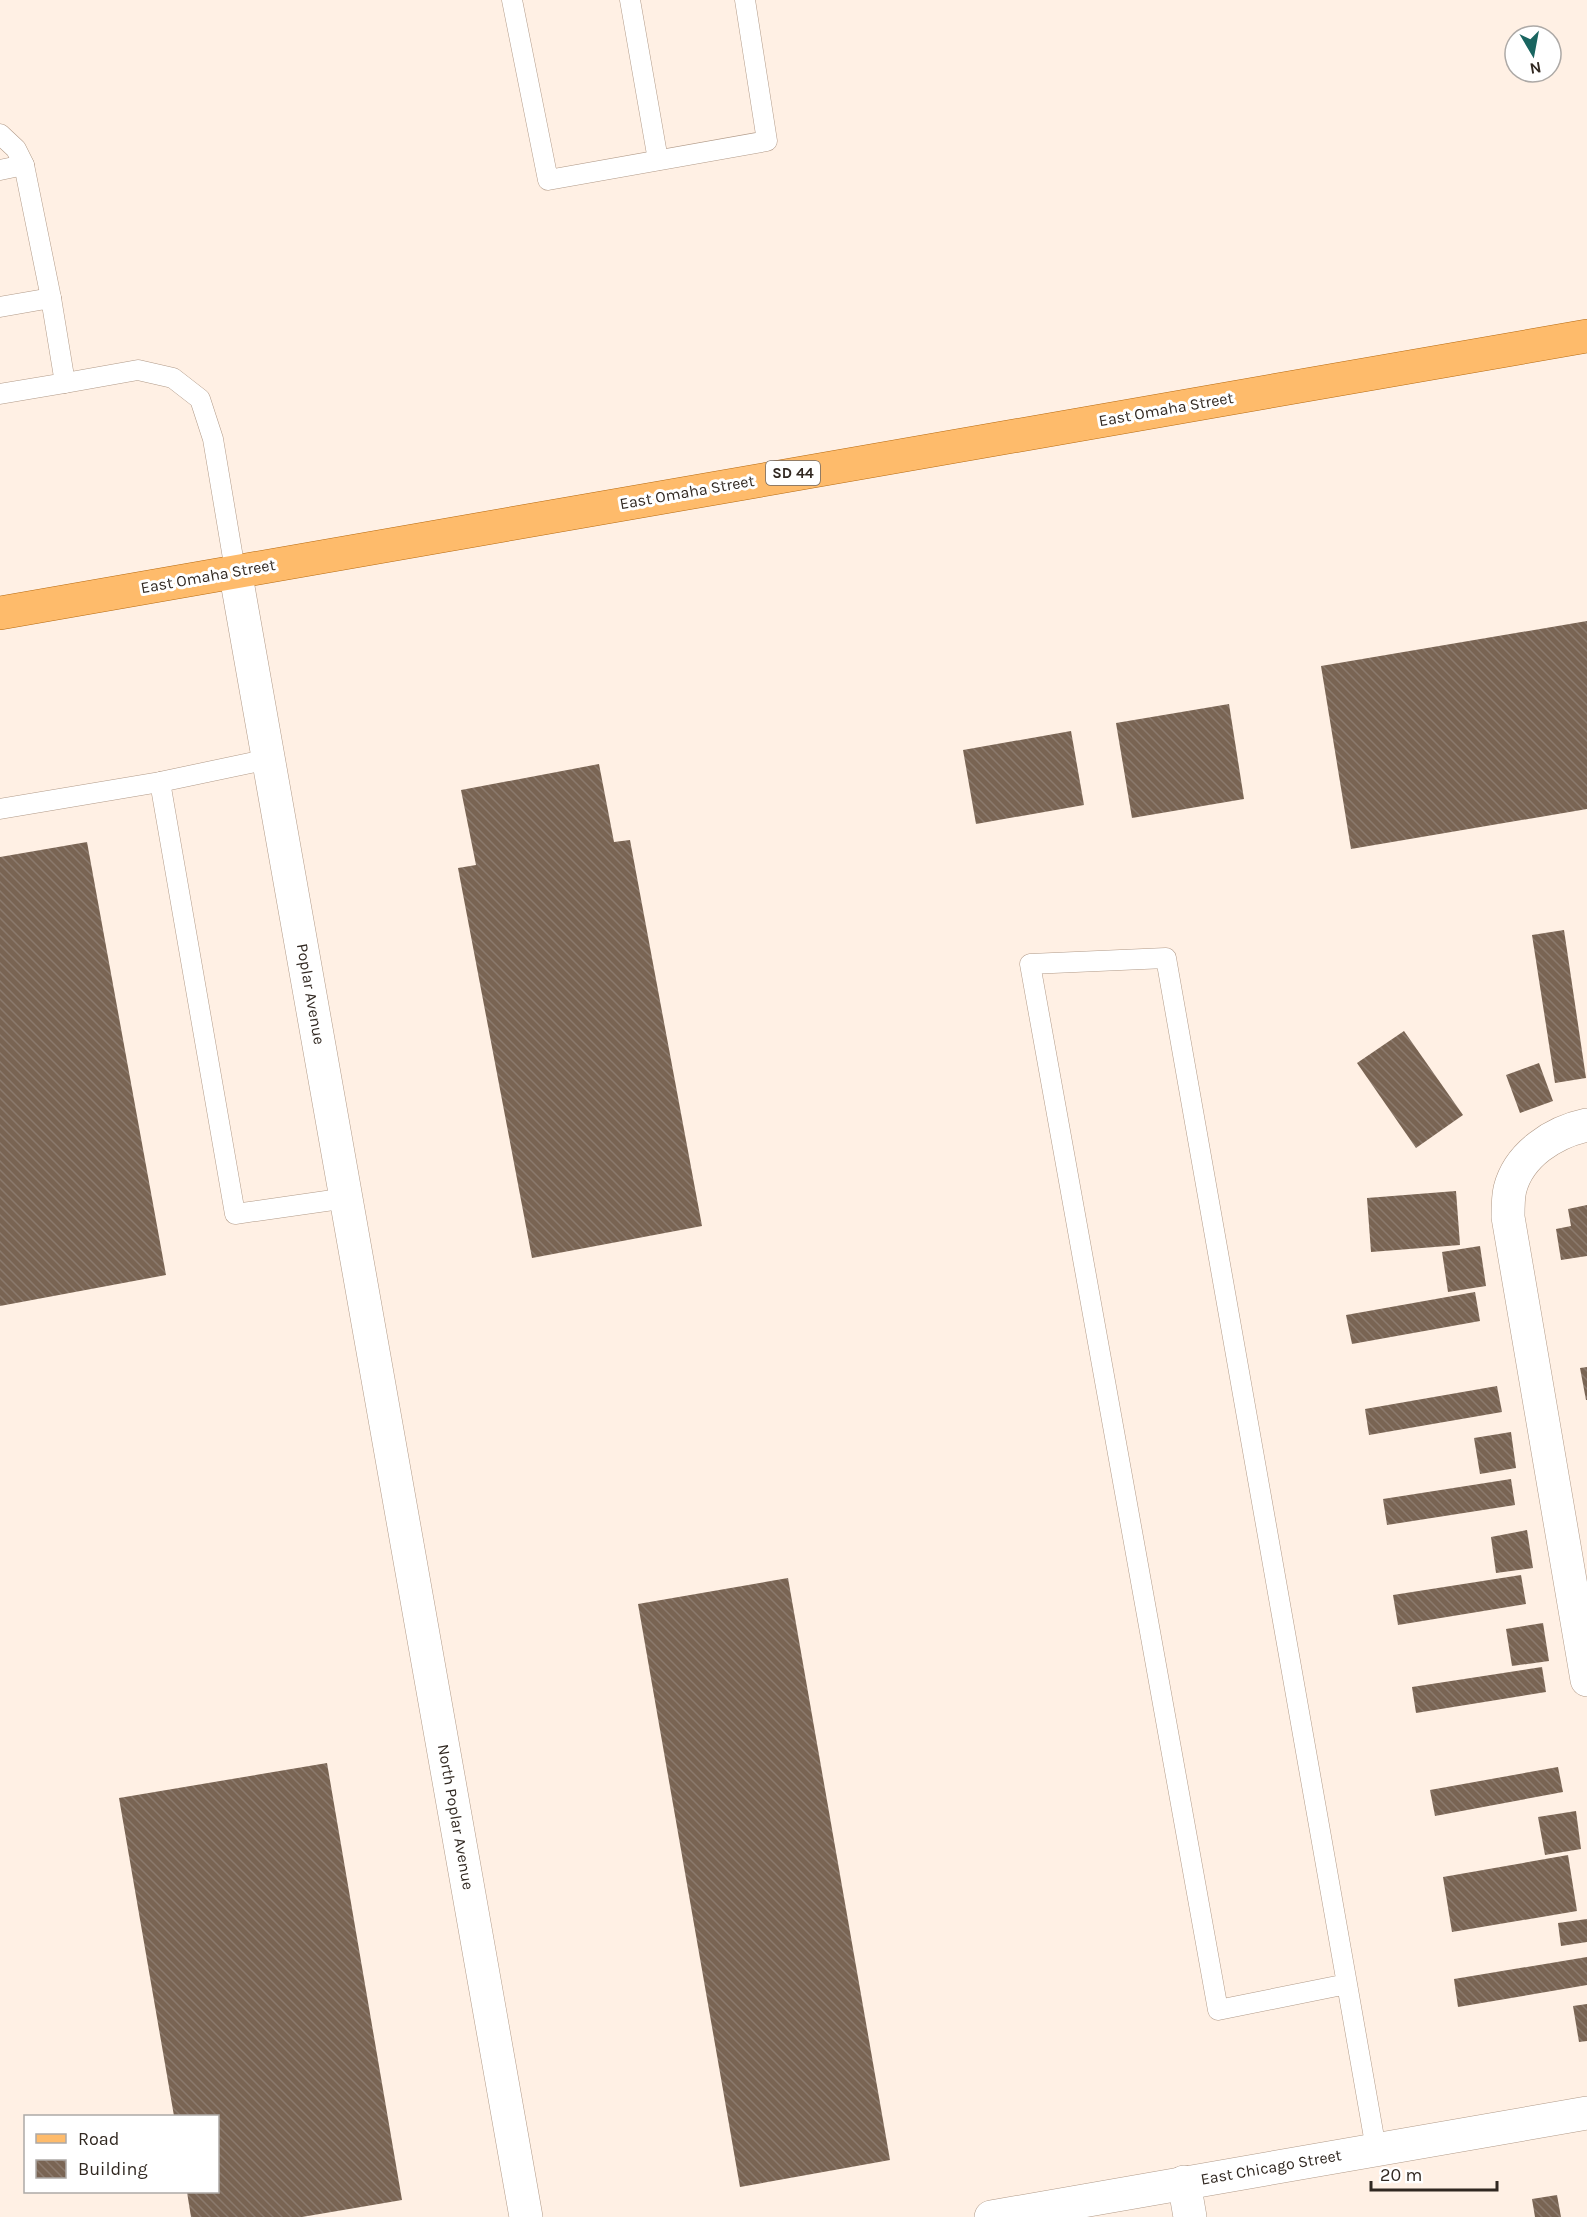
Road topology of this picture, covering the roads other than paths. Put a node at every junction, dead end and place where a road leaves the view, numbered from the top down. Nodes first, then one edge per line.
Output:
1 (512, 0) edge
2 (630, 0) edge
3 (745, 0) edge
4 (0, 134) edge
5 (658, 160) junction
6 (24, 165) junction
7 (0, 170) edge
8 (51, 298) junction
9 (0, 307) edge
10 (1587, 336) edge
11 (65, 383) junction
12 (0, 394) edge
13 (235, 570) junction
14 (0, 613) edge
15 (269, 759) junction
16 (159, 782) junction
17 (0, 809) edge
18 (1587, 1125) edge
19 (347, 1197) junction
20 (386, 1417) joint
21 (1587, 1680) edge
22 (1347, 1984) junction
23 (1587, 2113) edge
24 (1376, 2149) junction
25 (1184, 2182) junction
26 (526, 2217) edge
27 (992, 2217) edge
28 (1190, 2217) edge

1 - 5 lane
2 - 5 lane
3 - 5 lane
4 - 6 lane
6 - 7 lane
6 - 8 lane
8 - 9 lane
8 - 11 lane
10 - 13 main road, East Omaha Street / SD 44
11 - 12 lane
11 - 13 lane
13 - 14 main road, East Omaha Street / SD 44
13 - 15 street, Poplar Avenue
15 - 16 lane
15 - 19 street, Poplar Avenue
16 - 17 lane
16 - 19 lane
18 - 21 street
19 - 20 street, Poplar Avenue
20 - 26 street, North Poplar Avenue
22 - 22 lane
22 - 24 lane
23 - 24 street, East Chicago Street
24 - 25 street, East Chicago Street
25 - 27 street, East Chicago Street
25 - 28 street

